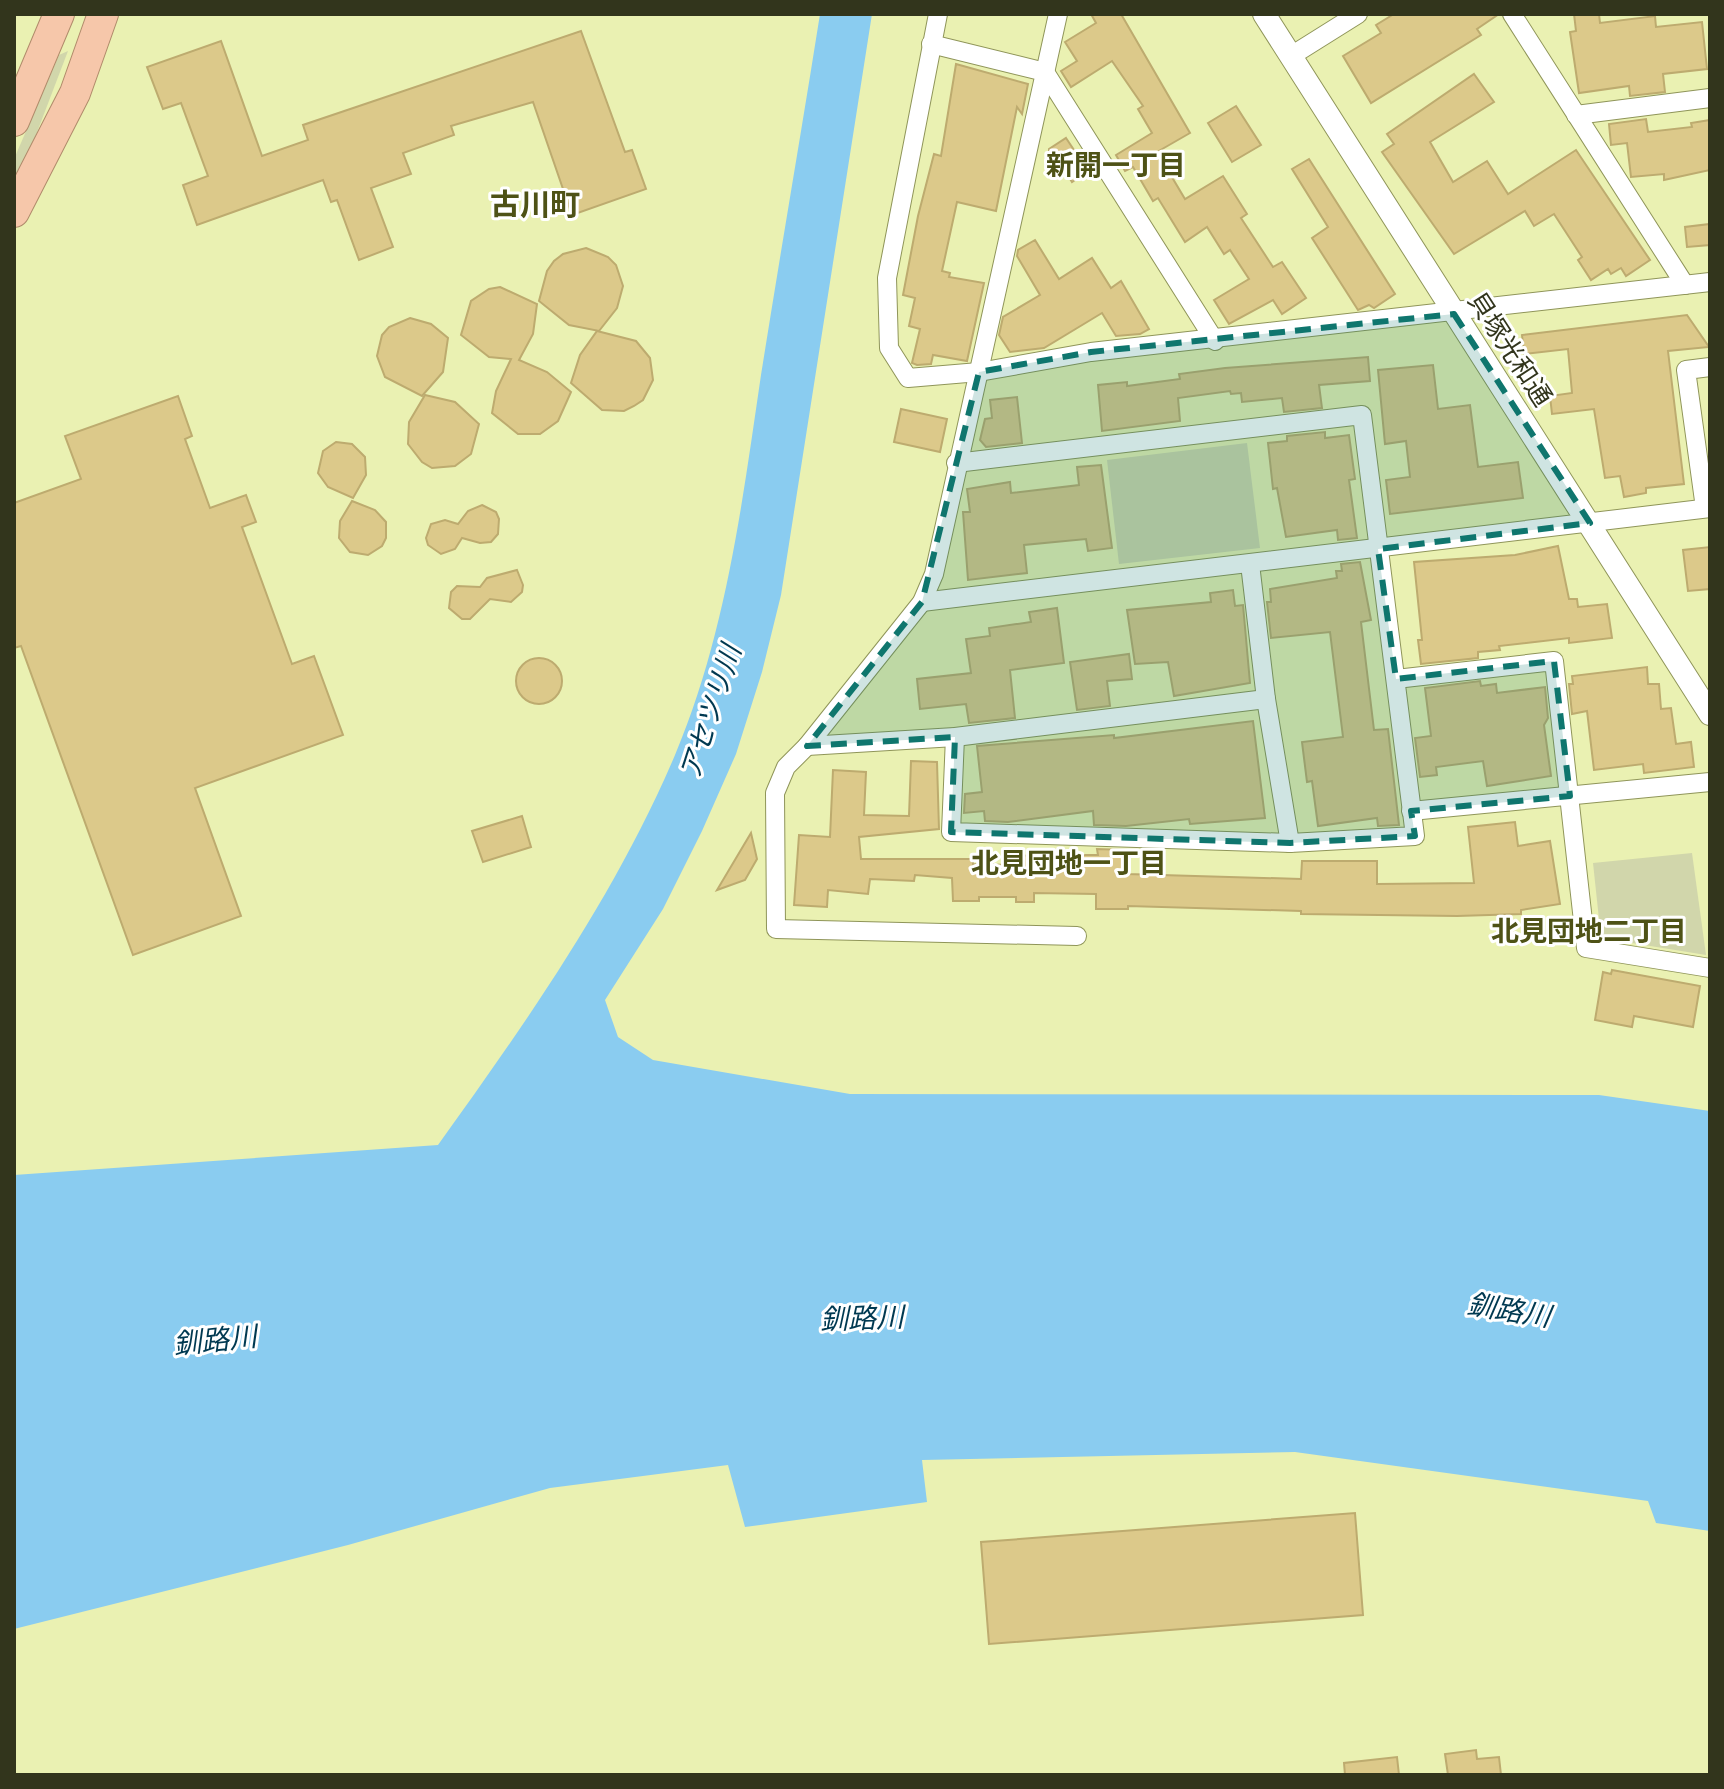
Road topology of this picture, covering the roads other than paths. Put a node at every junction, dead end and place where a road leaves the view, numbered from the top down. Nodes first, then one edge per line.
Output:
1 (59, 14) edge
2 (103, 14) edge
3 (938, 14) edge
4 (1058, 14) edge
5 (1264, 14) edge
6 (1358, 14) edge
7 (1512, 14) edge
8 (931, 44) junction
9 (1291, 56) junction
10 (1045, 72) junction
11 (1710, 98) edge
12 (1576, 115) junction
13 (14, 121) edge
14 (14, 212) edge
15 (1710, 282) edge
16 (1685, 285) junction
17 (1454, 314) junction
18 (1215, 341) junction
19 (1710, 367) edge
20 (979, 372) junction
21 (956, 463) junction
22 (1708, 508) edge
23 (1590, 523) junction
24 (1378, 549) junction
25 (1250, 564) junction
26 (922, 602) junction
27 (1396, 679) junction
28 (1266, 699) junction
29 (1710, 714) edge
30 (955, 737) junction
31 (807, 746) junction
32 (1710, 782) edge
33 (1570, 796) junction
34 (1411, 811) junction
35 (1290, 843) junction
36 (1077, 936) dead end
37 (1710, 968) edge

1 - 13 highway
2 - 14 highway
3 - 8 street
4 - 10 street
5 - 9 street, 貝塚光和通
6 - 9 street
7 - 12 street
8 - 10 street
8 - 20 street
9 - 17 street, 貝塚光和通
10 - 18 street
10 - 20 street
11 - 12 street
12 - 16 street
15 - 16 street
16 - 17 street
17 - 18 street
17 - 23 street, 貝塚光和通
18 - 20 street
19 - 22 street
20 - 21 street
21 - 24 street
21 - 26 street
22 - 23 street
23 - 24 street
23 - 29 street, 貝塚光和通
24 - 25 street
24 - 27 street
25 - 26 street
25 - 28 street
26 - 31 street
27 - 33 street
27 - 34 street
28 - 30 street
28 - 35 street
30 - 31 street
30 - 35 street
31 - 36 street
32 - 33 street
33 - 34 street
33 - 37 street
34 - 35 street

